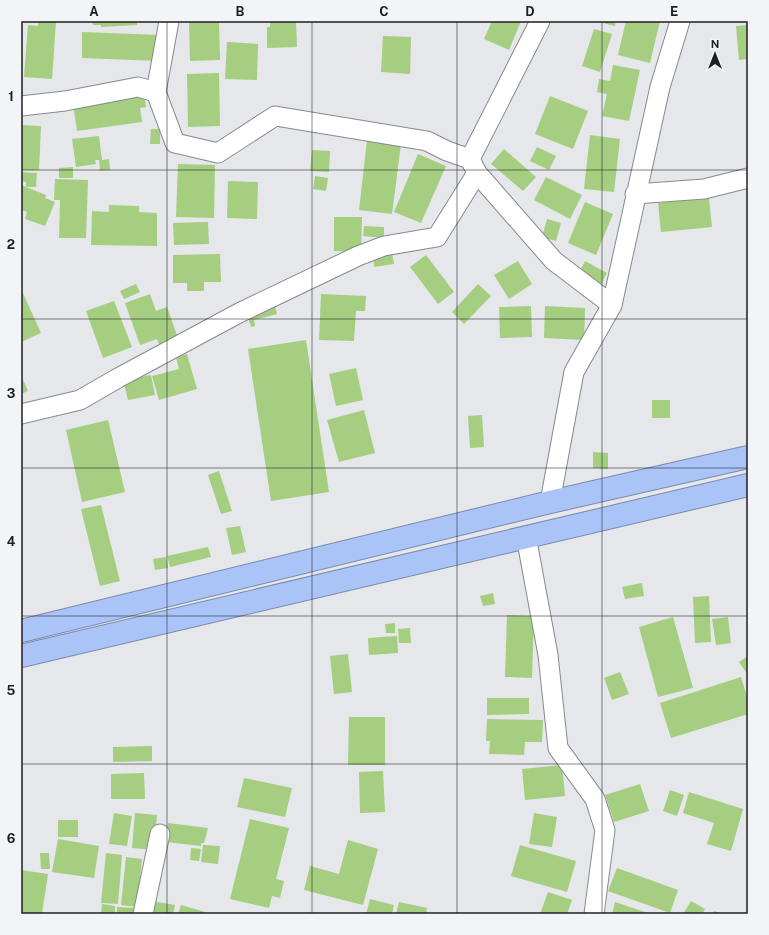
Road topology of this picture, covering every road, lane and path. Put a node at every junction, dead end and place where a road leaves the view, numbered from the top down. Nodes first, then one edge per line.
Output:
1 (169, 21) edge
2 (540, 21) edge
3 (680, 21) edge
4 (156, 92) junction
5 (21, 106) edge
6 (474, 166) junction
7 (748, 178) edge
8 (635, 194) junction
9 (612, 305) junction
10 (21, 414) edge
11 (748, 457) edge
12 (748, 485) edge
13 (550, 502) junction
14 (526, 536) junction
15 (21, 631) edge
16 (21, 656) edge
17 (160, 834) dead end
18 (143, 914) edge
19 (594, 914) edge

1 - 4 street
2 - 6 street
3 - 8 street
4 - 5 street
4 - 6 street
6 - 9 street
6 - 10 street
7 - 8 street
8 - 9 street
9 - 13 street
11 - 13 highway
12 - 14 highway
13 - 15 highway
14 - 16 highway
14 - 19 street
17 - 18 street

